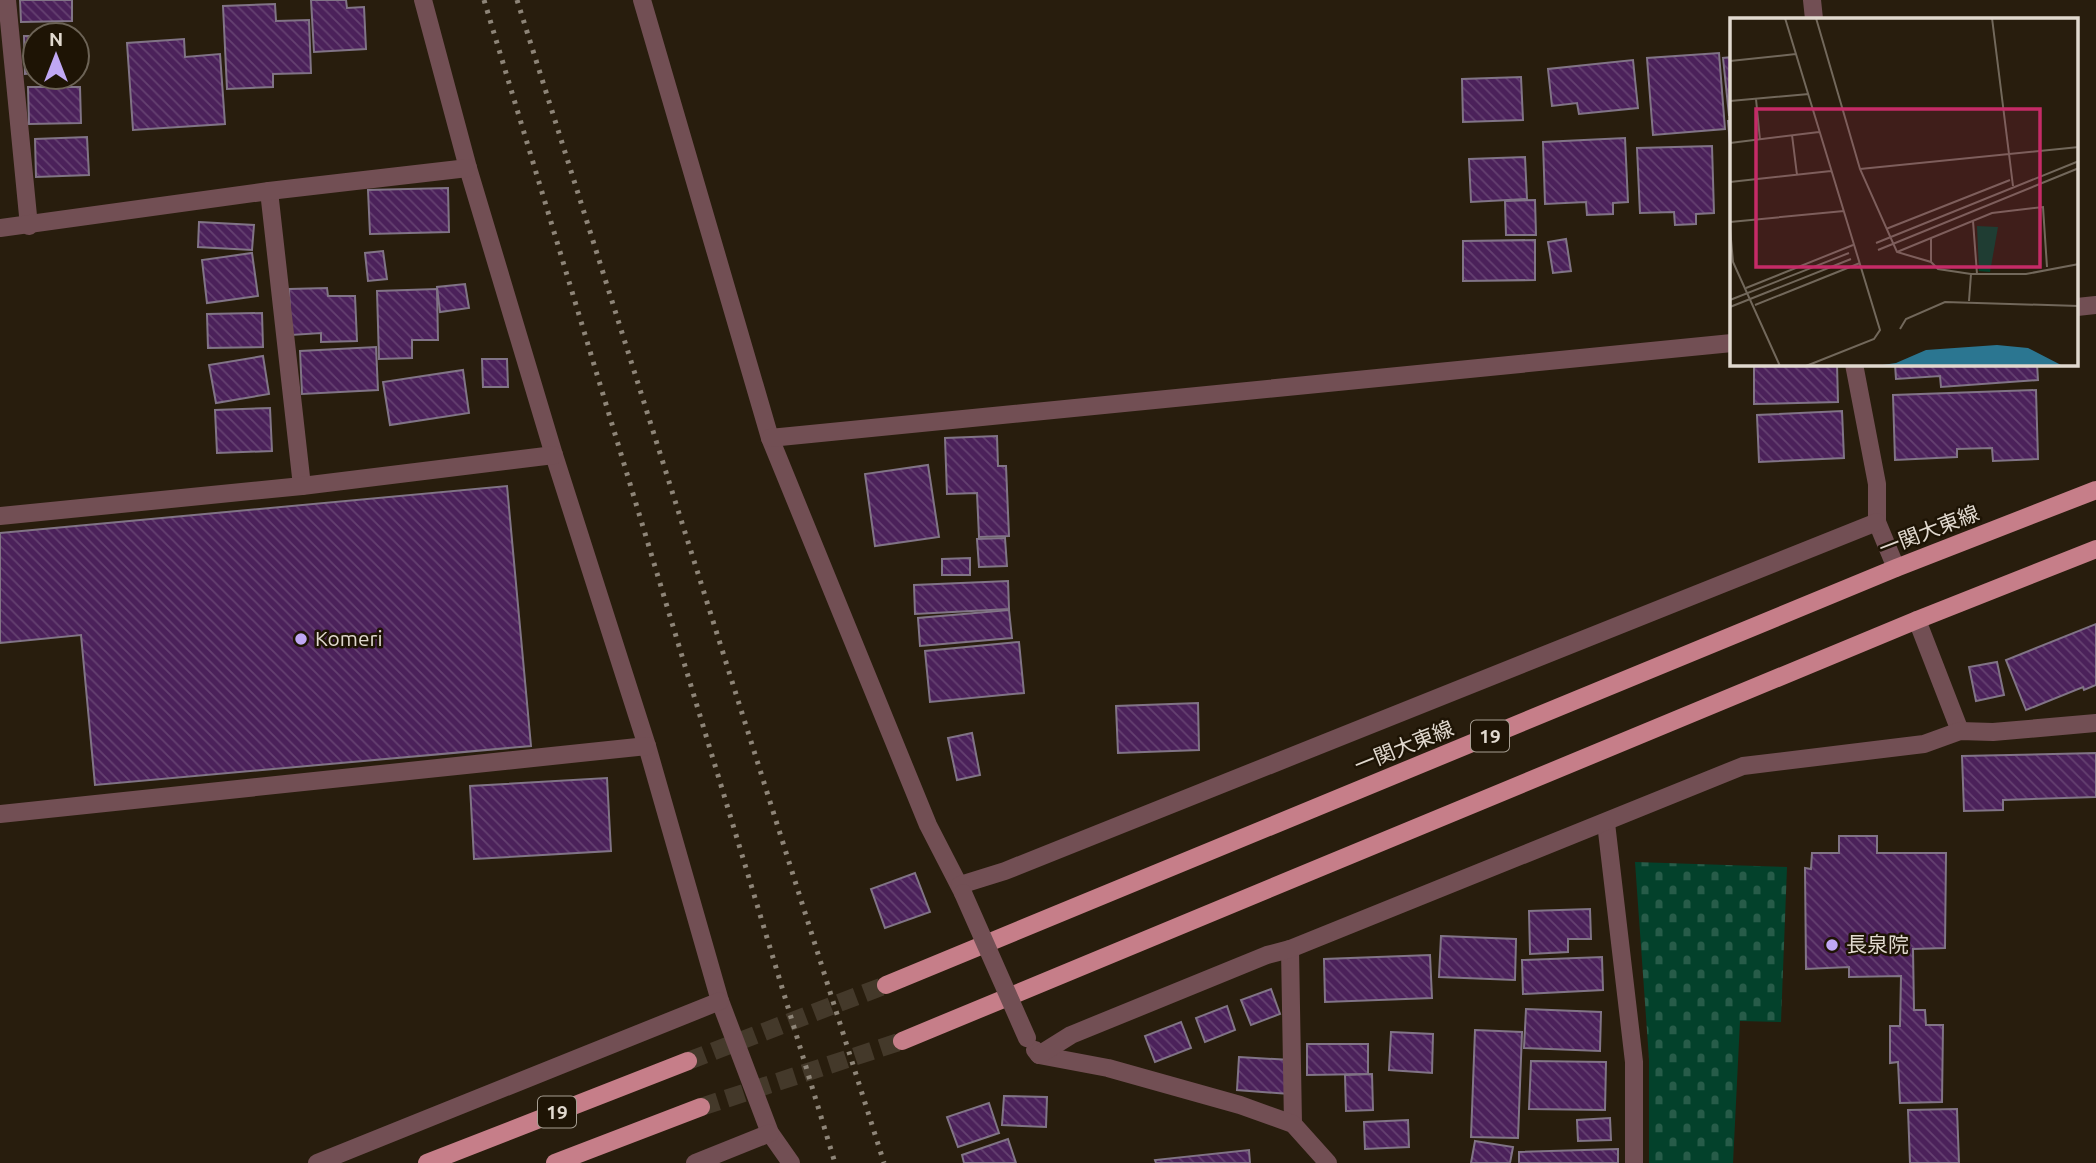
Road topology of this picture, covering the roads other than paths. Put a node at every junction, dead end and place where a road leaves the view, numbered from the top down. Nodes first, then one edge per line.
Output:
1 (7, 0) edge
2 (423, 0) edge
3 (642, 0) edge
4 (1812, 0) edge
5 (1814, 18) edge
6 (468, 168) junction
7 (269, 191) junction
8 (29, 226) junction
9 (0, 228) edge
10 (2096, 305) edge
11 (2078, 307) edge
12 (1730, 343) edge
13 (1854, 366) edge
14 (769, 438) junction
15 (554, 455) junction
16 (302, 486) junction
17 (2096, 490) edge
18 (0, 516) edge
19 (1877, 522) junction
20 (2096, 549) edge
21 (1896, 568) junction
22 (1917, 620) junction
23 (2096, 723) edge
24 (1960, 731) junction
25 (647, 746) junction
26 (0, 814) edge
27 (1606, 823) junction
28 (962, 889) junction
29 (1290, 949) junction
30 (886, 985) tunnel mouth
31 (720, 1001) junction
32 (902, 1041) tunnel mouth
33 (1039, 1055) junction
34 (688, 1061) tunnel mouth
35 (701, 1107) tunnel mouth
36 (1293, 1124) junction
37 (771, 1133) junction
38 (317, 1163) edge
39 (427, 1163) edge
40 (555, 1163) edge
41 (695, 1163) edge
42 (791, 1163) edge
43 (1328, 1163) edge
44 (1634, 1163) edge

1 - 8 street
2 - 6 street
3 - 14 street
4 - 5 street
6 - 7 street
6 - 15 street
7 - 8 street
7 - 16 street
8 - 9 street
10 - 11 street
12 - 14 street
13 - 19 street
14 - 28 street
15 - 16 street
15 - 25 street
16 - 18 street
17 - 21 main road, 一関大東線 / 19
19 - 21 street
19 - 28 street
20 - 22 main road
21 - 30 main road, 一関大東線 / 19
22 - 24 street
22 - 32 main road
23 - 24 street
24 - 27 street
25 - 26 street
25 - 31 street
27 - 29 street
27 - 44 street
28 - 33 street, bridge
29 - 33 street
29 - 36 street
31 - 37 street
31 - 38 street
33 - 36 street
34 - 39 main road, 19
35 - 40 main road, 19
36 - 43 street
37 - 41 street
37 - 42 street

